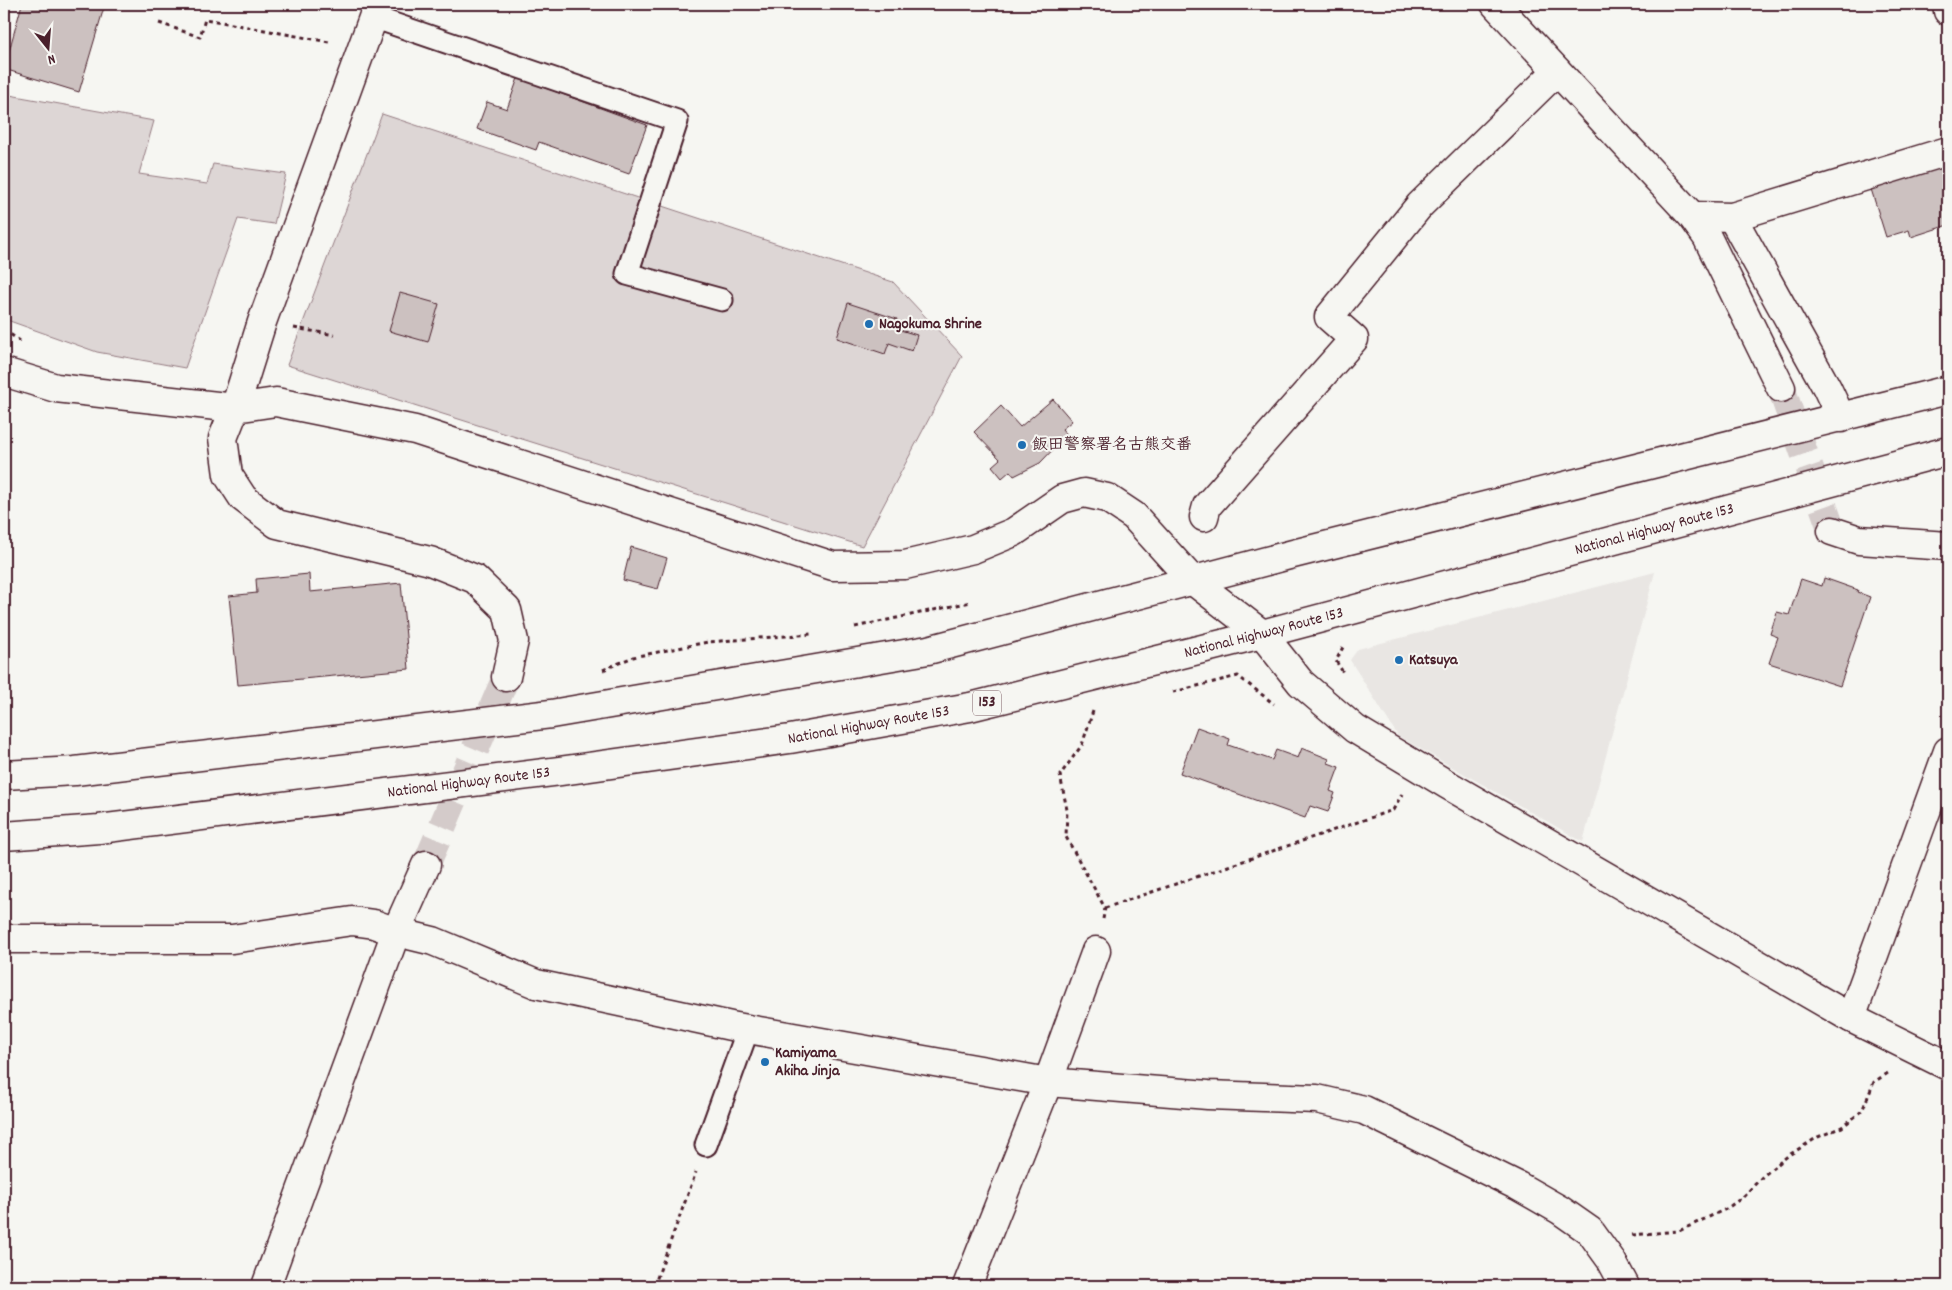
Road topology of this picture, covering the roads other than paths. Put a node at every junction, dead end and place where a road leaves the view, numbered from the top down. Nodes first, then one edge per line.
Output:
1 (1495, 4) edge
2 (1947, 4) edge
3 (375, 10) edge
4 (1948, 10) edge
5 (1557, 71) junction
6 (1948, 152) edge
7 (1692, 216) junction
8 (1732, 216) junction
9 (722, 300) dead end
10 (4, 372) edge
11 (1781, 388) tunnel mouth
12 (1948, 390) edge
13 (235, 408) junction
14 (1841, 418) junction
15 (1948, 451) edge
16 (1204, 517) dead end
17 (1832, 531) dead end
18 (1948, 546) edge
19 (1192, 580) junction
20 (1262, 634) junction
21 (506, 677) tunnel mouth
22 (1948, 751) edge
23 (4, 775) edge
24 (4, 836) edge
25 (426, 865) tunnel mouth
26 (396, 932) junction
27 (4, 939) edge
28 (1096, 952) road end
29 (1851, 1018) junction
30 (748, 1029) junction
31 (1939, 1061) edge
32 (1048, 1082) junction
33 (706, 1145) road end
34 (266, 1286) edge
35 (967, 1286) edge
36 (1625, 1286) edge

1 - 5 main road
2 - 4 main road
3 - 9 lane
3 - 13 main road
5 - 7 main road
5 - 16 main road
6 - 8 main road
7 - 8 main road
7 - 11 main road
8 - 14 main road
10 - 13 main road
12 - 14 main road
13 - 19 main road
13 - 21 main road
14 - 19 main road
15 - 20 main road, National Highway Route 153 / 153
17 - 18 main road
19 - 20 main road
19 - 23 main road
20 - 24 main road, National Highway Route 153 / 153
20 - 29 main road
22 - 29 main road
25 - 26 main road
26 - 27 main road
26 - 30 main road
26 - 34 main road
28 - 32 main road
29 - 31 main road
30 - 32 main road
30 - 33 lane
32 - 35 main road
32 - 36 main road

